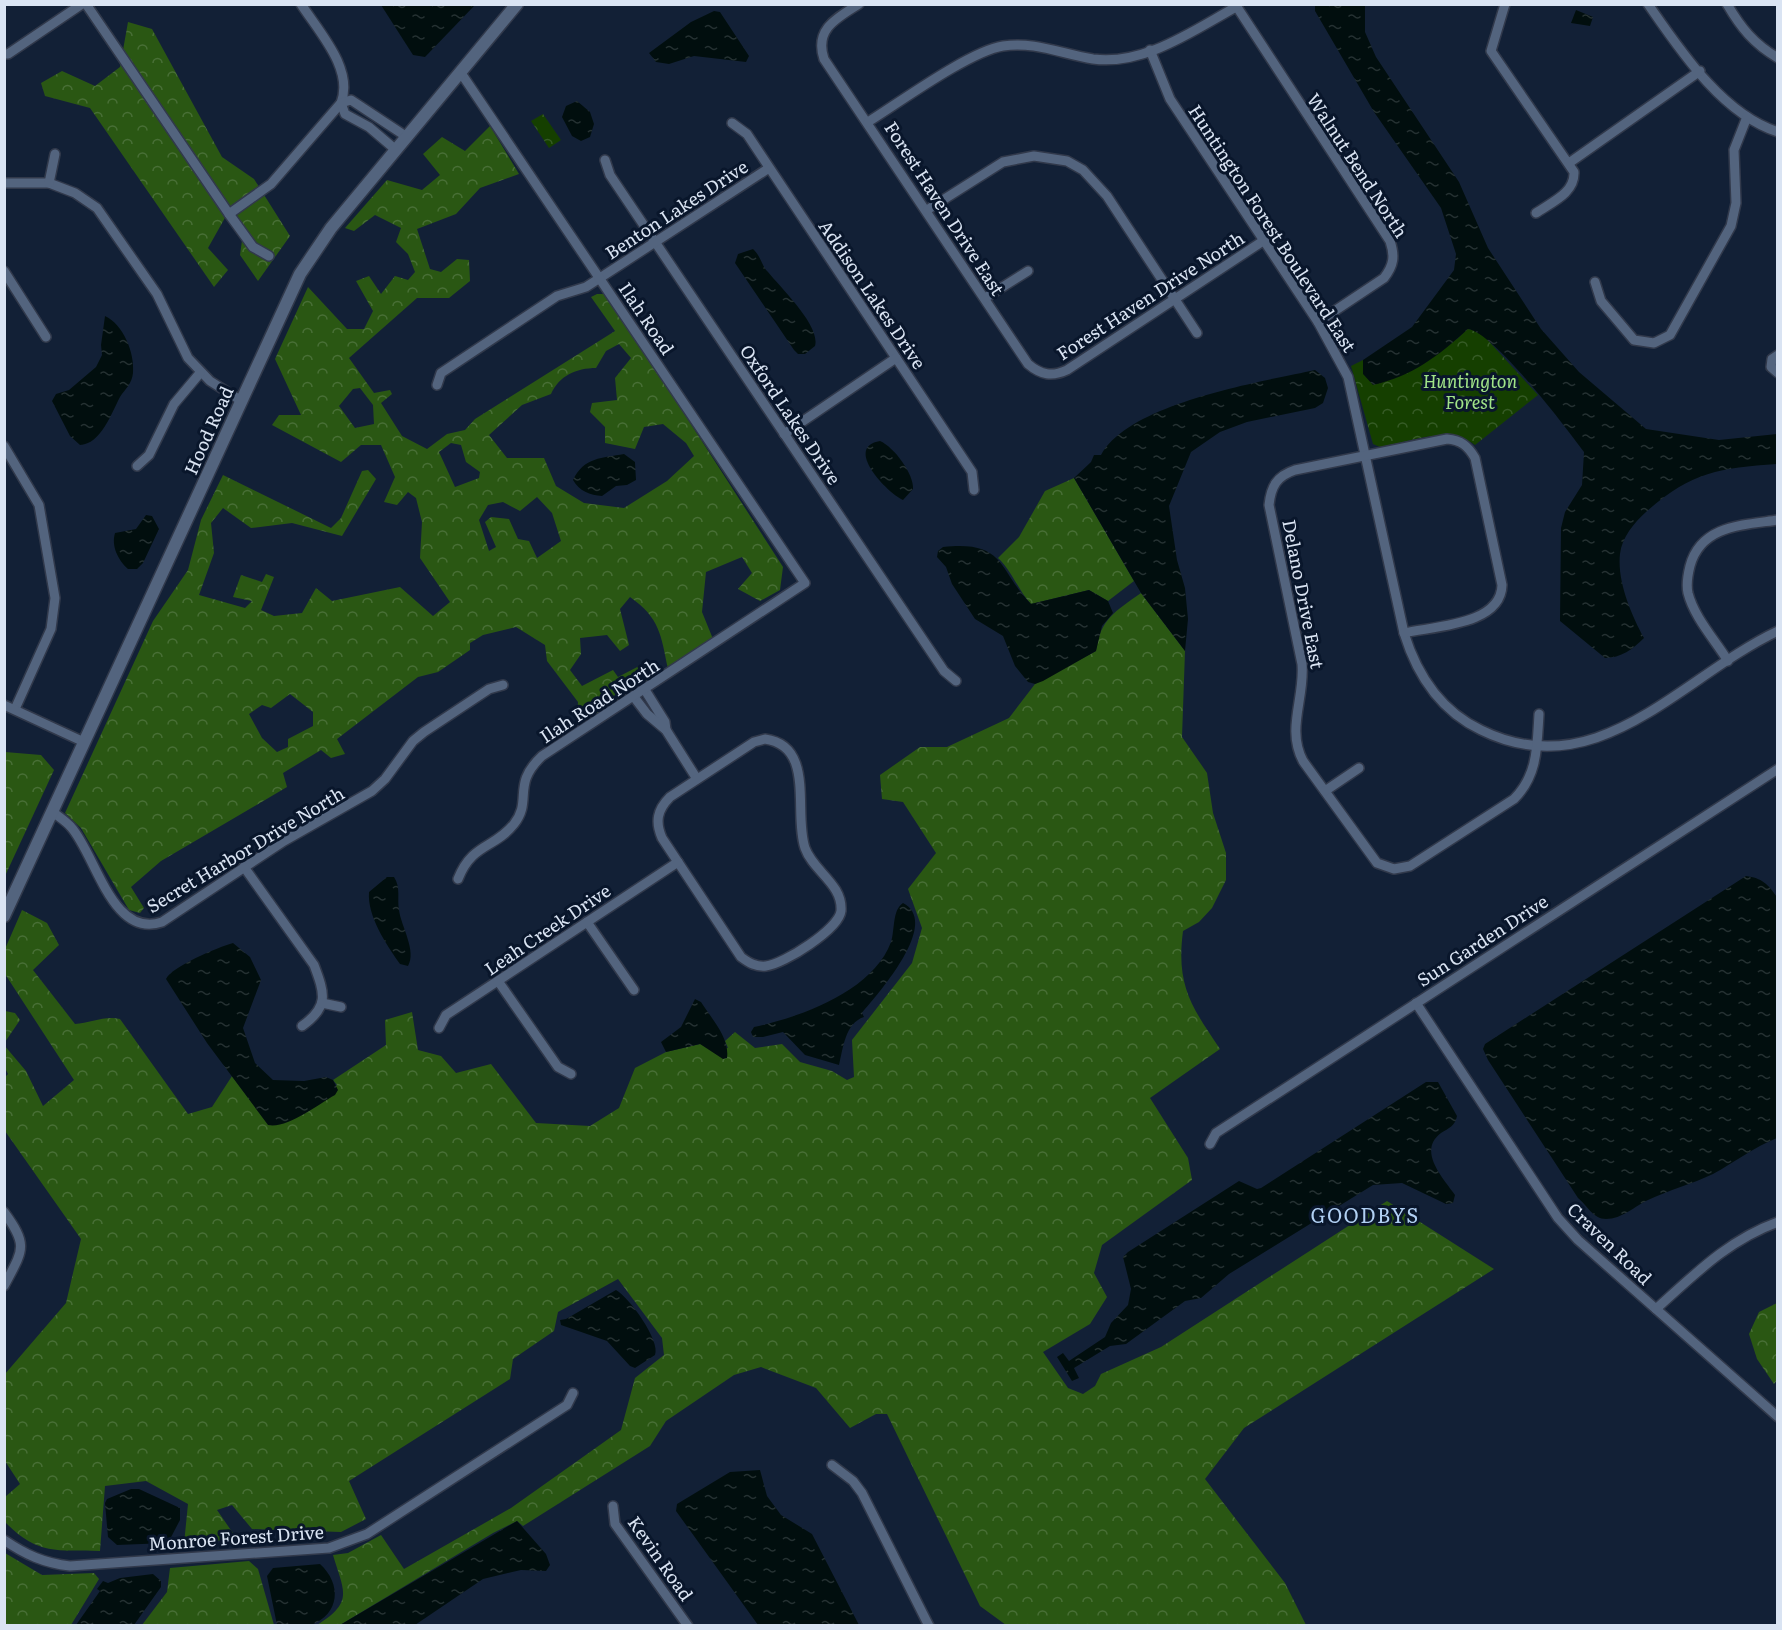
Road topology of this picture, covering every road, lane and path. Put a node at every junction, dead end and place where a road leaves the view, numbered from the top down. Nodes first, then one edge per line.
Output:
1 (84, 4) edge
2 (301, 4) edge
3 (517, 4) edge
4 (859, 4) edge
5 (1505, 4) edge
6 (1648, 4) edge
7 (1727, 4) edge
8 (1236, 6) edge
9 (1150, 50) junction
10 (4, 54) edge
11 (1778, 58) edge
12 (1700, 71) junction
13 (461, 73) junction
14 (341, 103) junction
15 (378, 116) junction
16 (1747, 117) junction
17 (868, 122) junction
18 (732, 123) dead end
19 (369, 127) junction
20 (1778, 132) edge
21 (407, 137) junction
22 (396, 150) junction
23 (54, 154) dead end
24 (605, 160) dead end
25 (1569, 163) junction
26 (769, 168) junction
27 (4, 183) edge
28 (49, 183) junction
29 (927, 210) junction
30 (1536, 213) dead end
31 (228, 214) junction
32 (1263, 241) junction
33 (656, 243) junction
34 (269, 256) dead end
35 (4, 271) edge
36 (1028, 271) dead end
37 (600, 279) junction
38 (1595, 282) dead end
39 (985, 298) junction
40 (1175, 298) junction
41 (1318, 322) junction
42 (1197, 333) dead end
43 (46, 337) dead end
44 (1778, 356) edge
45 (896, 358) junction
46 (200, 373) junction
47 (1778, 373) edge
48 (1053, 374) joint
49 (437, 385) dead end
50 (240, 400) junction
51 (784, 434) junction
52 (4, 446) edge
53 (1368, 456) junction
54 (137, 466) dead end
55 (974, 490) dead end
56 (1778, 520) edge
57 (805, 583) joint
58 (1778, 631) edge
59 (1404, 633) junction
60 (1728, 660) junction
61 (956, 681) dead end
62 (502, 685) dead end
63 (645, 690) junction
64 (634, 697) junction
65 (4, 705) edge
66 (15, 709) junction
67 (1539, 714) dead end
68 (666, 730) junction
69 (84, 742) junction
70 (1537, 745) junction
71 (1359, 768) dead end
72 (1778, 769) edge
73 (697, 779) junction
74 (1325, 791) junction
75 (53, 812) junction
76 (678, 862) junction
77 (244, 867) junction
78 (458, 879) dead end
79 (4, 916) edge
80 (587, 922) junction
81 (498, 981) junction
82 (634, 990) dead end
83 (322, 1003) junction
84 (1416, 1003) junction
85 (341, 1007) dead end
86 (302, 1026) dead end
87 (439, 1029) dead end
88 (571, 1074) dead end
89 (1210, 1144) dead end
90 (4, 1212) edge
91 (1778, 1222) edge
92 (4, 1286) edge
93 (1656, 1309) junction
94 (573, 1394) dead end
95 (1778, 1417) edge
96 (832, 1465) dead end
97 (613, 1506) dead end
98 (4, 1540) edge
99 (688, 1626) edge
100 (929, 1626) edge

1 - 10 street
1 - 31 street
2 - 14 street
3 - 13 street, Hood Road
4 - 17 street, Forest Haven Drive East
5 - 25 street
6 - 12 street
7 - 11 street
8 - 9 street
8 - 41 street, Walnut Bend North
9 - 17 street
9 - 32 street, Huntington Forest Boulevard East
12 - 16 street
12 - 25 street
13 - 21 street, Hood Road
13 - 37 street, Ilah Road
14 - 15 street
14 - 19 street
14 - 31 street
15 - 19 street
15 - 21 street
16 - 20 street
16 - 38 street
17 - 29 street, Forest Haven Drive East
18 - 26 street, Addison Lakes Drive
19 - 22 street
21 - 22 street, Hood Road
22 - 50 street, Hood Road
23 - 28 street
24 - 33 street, Oxford Lakes Drive
25 - 30 street
26 - 33 street, Benton Lakes Drive
26 - 45 street, Addison Lakes Drive
27 - 28 street
28 - 46 street
29 - 39 street, Forest Haven Drive East
29 - 40 street
31 - 34 street
32 - 40 street, Forest Haven Drive North
32 - 41 street, Huntington Forest Boulevard East
33 - 37 street, Benton Lakes Drive
33 - 51 street, Oxford Lakes Drive
35 - 43 street
36 - 39 street
37 - 49 street, Benton Lakes Drive
37 - 57 street, Ilah Road
39 - 48 street, Forest Haven Drive East
40 - 42 street
40 - 48 street, Forest Haven Drive North
41 - 53 street, Huntington Forest Boulevard East
44 - 47 street
45 - 51 street
45 - 55 street, Addison Lakes Drive
46 - 50 street
46 - 54 street
50 - 69 street, Hood Road
51 - 61 street, Oxford Lakes Drive
52 - 66 street
53 - 59 street, Huntington Forest Boulevard East
53 - 59 street
53 - 74 street, Delano Drive East
56 - 60 street
57 - 63 street, Ilah Road North
58 - 60 street, Huntington Forest Boulevard East
59 - 70 street, Huntington Forest Boulevard East
60 - 70 street, Huntington Forest Boulevard East
62 - 77 street, Secret Harbor Drive North
63 - 64 street, Ilah Road North
63 - 68 street
64 - 68 street
64 - 78 street, Ilah Road North
65 - 66 street
66 - 69 street
67 - 70 street
68 - 73 street
69 - 75 street, Hood Road
70 - 74 street, Delano Drive East
71 - 74 street
72 - 84 street, Sun Garden Drive
73 - 76 street
73 - 76 street
75 - 77 street, Secret Harbor Drive North
75 - 79 street, Hood Road
76 - 80 street, Leah Creek Drive
77 - 83 street
80 - 81 street, Leah Creek Drive
80 - 82 street
81 - 87 street, Leah Creek Drive
81 - 88 street
83 - 85 street
83 - 86 street
84 - 89 street, Sun Garden Drive
84 - 93 street, Craven Road
90 - 92 street
91 - 93 street
93 - 95 street, Craven Road
94 - 98 street, Monroe Forest Drive
96 - 100 street
97 - 99 street, Kevin Road

